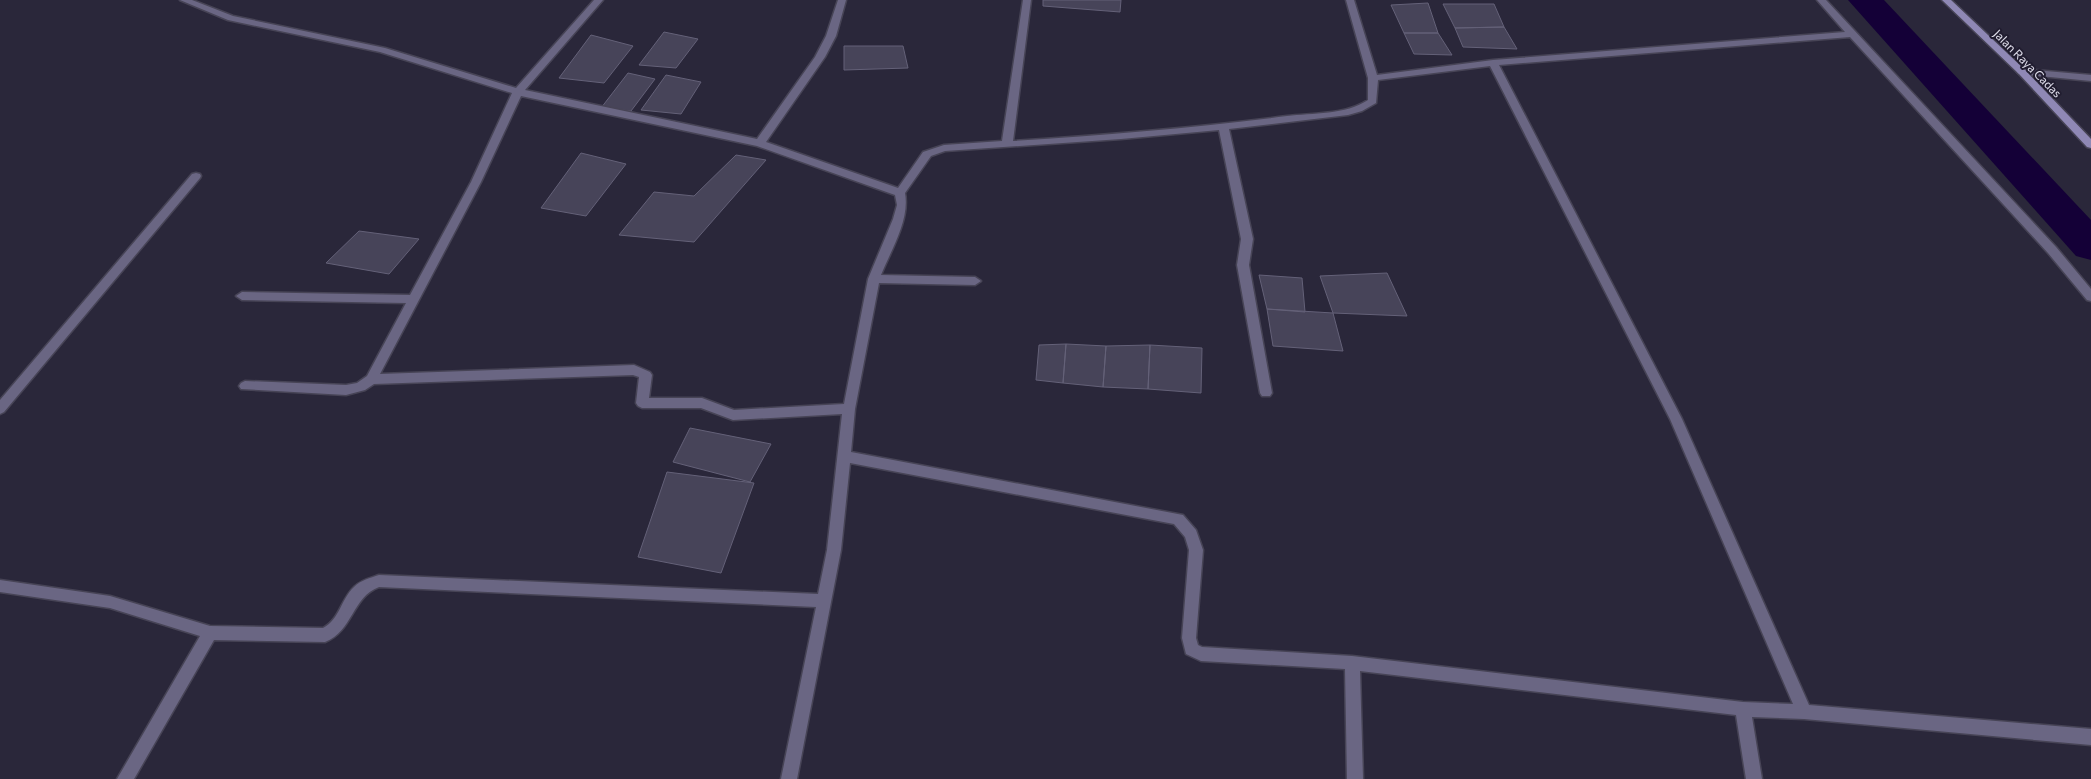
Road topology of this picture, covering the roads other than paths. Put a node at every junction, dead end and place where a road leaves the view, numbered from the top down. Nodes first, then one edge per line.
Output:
1 (184, 0) edge
2 (600, 0) edge
3 (842, 0) edge
4 (1028, 0) edge
5 (1350, 0) edge
6 (1821, 0) edge
7 (1946, 0) edge
8 (1852, 34) junction
9 (1493, 63) junction
10 (2022, 72) junction
11 (1374, 78) junction
12 (2091, 78) edge
13 (518, 92) junction
14 (1224, 128) junction
15 (760, 143) junction
16 (1007, 144) junction
17 (2091, 145) edge
18 (196, 176) dead end
19 (900, 193) junction
20 (874, 279) junction
21 (975, 280) dead end
22 (242, 296) dead end
23 (2091, 297) edge
24 (412, 298) junction
25 (371, 379) junction
26 (245, 386) dead end
27 (1266, 393) dead end
28 (0, 409) edge
29 (849, 409) junction
30 (843, 456) junction
31 (0, 586) edge
32 (825, 601) junction
33 (210, 633) junction
34 (1352, 663) junction
35 (1744, 709) junction
36 (1804, 712) junction
37 (2091, 737) edge
38 (125, 779) edge
39 (789, 779) edge
40 (1355, 779) edge
41 (1754, 779) edge

1 - 13 street
2 - 13 street
3 - 15 street
4 - 16 street
5 - 11 street
6 - 8 street
7 - 10 street, Jalan Raya Cadas
8 - 9 street
8 - 23 street
9 - 11 street
9 - 36 street
10 - 12 street
10 - 17 street, Jalan Raya Cadas
11 - 14 street
13 - 15 street
13 - 24 street
14 - 16 street
14 - 27 street
15 - 19 street
16 - 19 street
18 - 28 street
19 - 20 street
20 - 21 street
20 - 29 street
22 - 24 street
24 - 25 street
25 - 26 street
25 - 29 street
29 - 30 street
30 - 32 street
30 - 34 street
31 - 33 street
32 - 33 street
32 - 39 street
33 - 38 street
34 - 35 street
34 - 40 street
35 - 36 street
35 - 41 street
36 - 37 street

